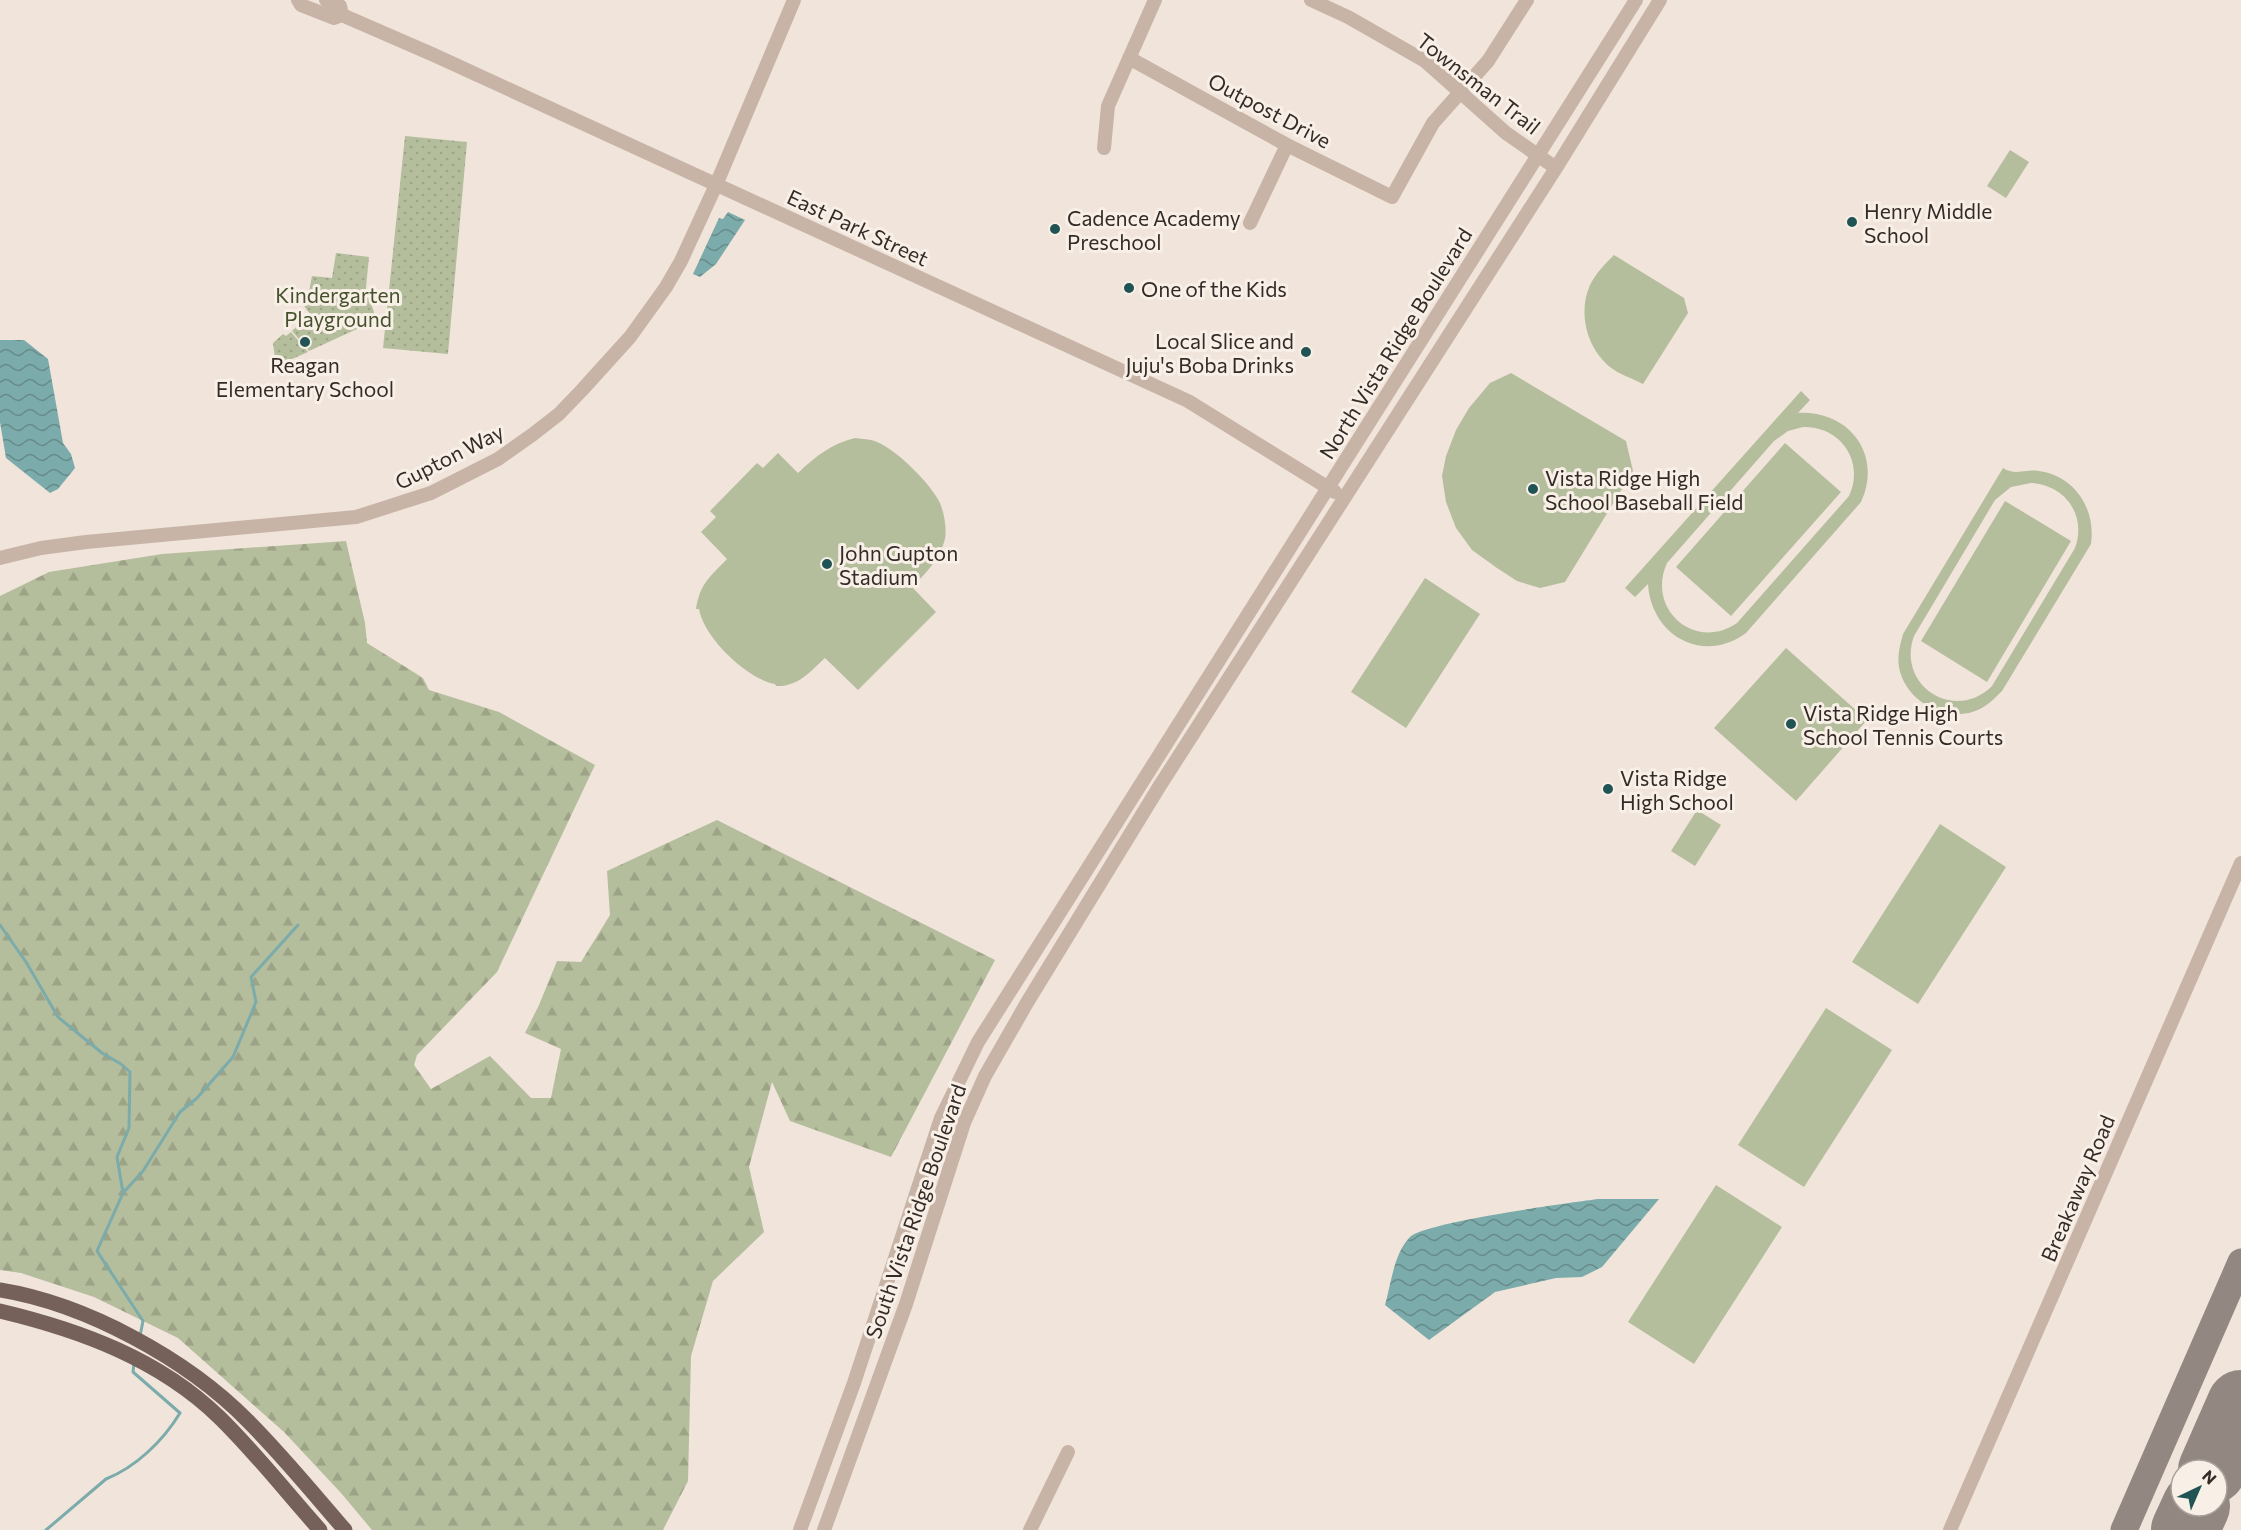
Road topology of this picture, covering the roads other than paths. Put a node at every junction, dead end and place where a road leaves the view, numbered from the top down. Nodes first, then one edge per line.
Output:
1 (298, 0) edge
2 (326, 0) edge
3 (794, 0) edge
4 (1155, 0) edge
5 (1311, 0) edge
6 (1527, 0) edge
7 (1636, 0) edge
8 (1660, 0) edge
9 (342, 15) junction
10 (1129, 58) junction
11 (1459, 92) junction
12 (1287, 145) junction
13 (1104, 148) dead end
14 (1538, 155) junction
15 (1556, 168) junction
16 (716, 185) junction
17 (1250, 223) dead end
18 (1329, 488) junction
19 (1344, 498) junction
20 (0, 558) edge
21 (1211, 706) joint
22 (1189, 708) joint
23 (2241, 863) edge
24 (0, 1290) edge
25 (0, 1311) edge
26 (1068, 1452) dead end
27 (305, 1484) junction
28 (290, 1496) junction
29 (320, 1530) edge
30 (345, 1530) edge
31 (800, 1530) edge
32 (824, 1530) edge
33 (1030, 1530) edge
34 (1950, 1530) edge

1 - 9 street, East Park Street
2 - 9 street, East Park Street
3 - 16 street, Gupton Way
4 - 10 street
5 - 11 street, Townsman Trail
6 - 11 street
7 - 14 street, North Vista Ridge Boulevard
8 - 15 street, North Vista Ridge Boulevard
9 - 16 street, East Park Street
10 - 12 street, Outpost Drive
10 - 13 street
11 - 12 street, Outpost Drive
11 - 14 street, Townsman Trail
12 - 17 street
14 - 15 street, Townsman Trail
14 - 18 street, North Vista Ridge Boulevard
15 - 19 street, North Vista Ridge Boulevard
16 - 18 street, East Park Street
16 - 20 street, Gupton Way
18 - 19 street, East Park Street
18 - 22 street, North Vista Ridge Boulevard
19 - 21 street, North Vista Ridge Boulevard
21 - 32 street, South Vista Ridge Boulevard
22 - 31 street, South Vista Ridge Boulevard
23 - 34 street, Breakaway Road
24 - 27 main road
25 - 28 main road
26 - 33 street
27 - 28 main road
27 - 30 main road
28 - 29 main road

